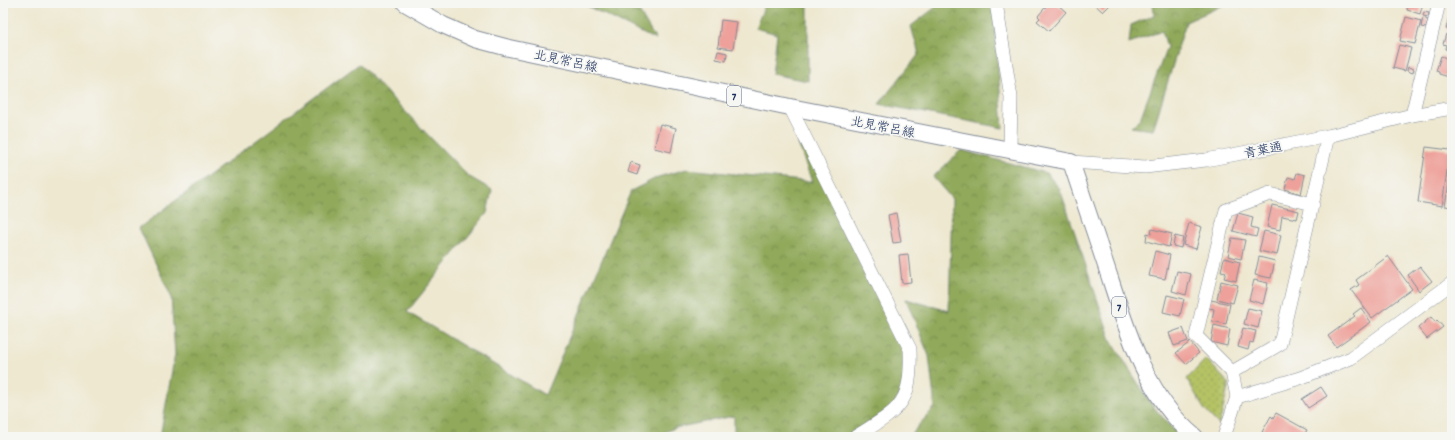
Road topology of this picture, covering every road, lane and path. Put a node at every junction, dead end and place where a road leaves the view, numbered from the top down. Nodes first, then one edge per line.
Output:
1 (405, 3) edge
2 (996, 3) edge
3 (1440, 3) edge
4 (790, 107) junction
5 (1452, 108) edge
6 (1412, 115) junction
7 (1328, 136) junction
8 (1010, 150) junction
9 (1071, 162) junction
10 (1313, 204) junction
11 (1452, 283) edge
12 (1232, 372) junction
13 (1237, 397) junction
14 (856, 437) edge
15 (1195, 437) edge
16 (1224, 437) edge

1 - 4 main road, 北見常呂線 / 7
2 - 8 street
3 - 6 street
4 - 8 main road, 北見常呂線 / 7
4 - 14 street
5 - 6 street, 青葉通
6 - 7 street, 青葉通
7 - 9 street, 青葉通
7 - 10 street
8 - 9 main road, 北見常呂線 / 7
9 - 15 main road, 7
10 - 12 street
10 - 12 street
11 - 13 street
12 - 13 street
13 - 16 street

